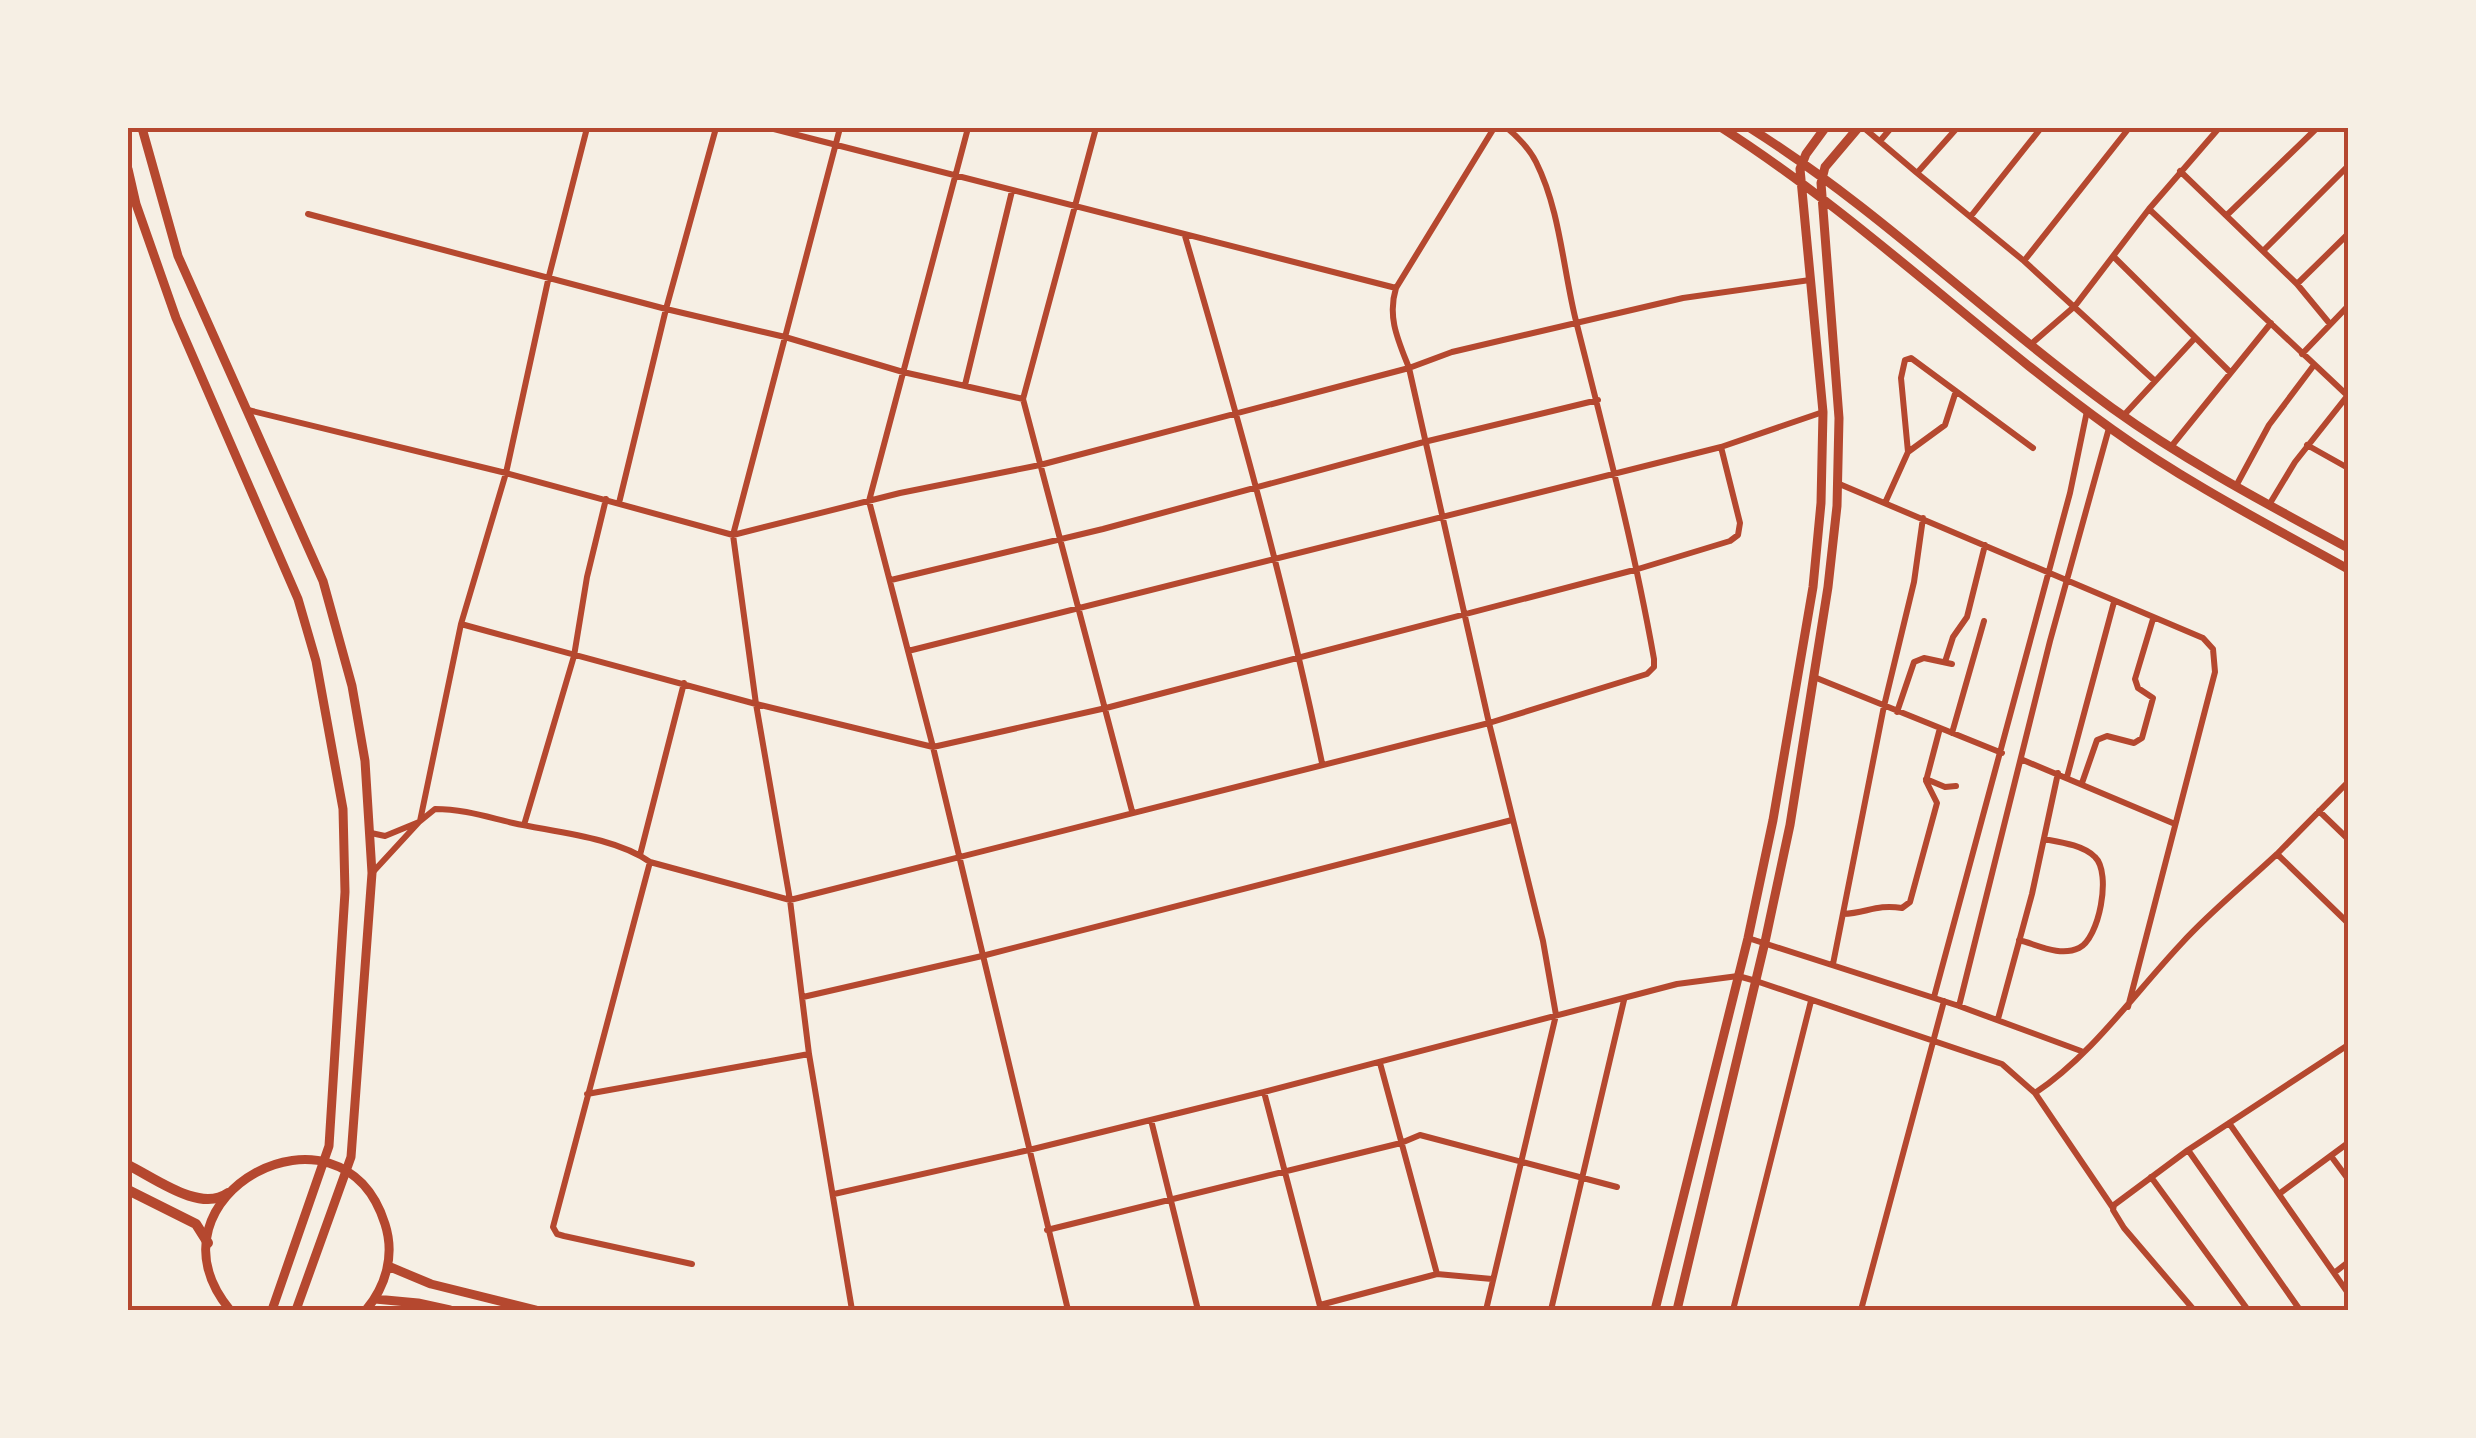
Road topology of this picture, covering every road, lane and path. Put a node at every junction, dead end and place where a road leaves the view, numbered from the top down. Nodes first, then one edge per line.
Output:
1 (142, 128) edge
2 (588, 128) edge
3 (716, 128) edge
4 (770, 128) edge
5 (840, 128) edge
6 (968, 128) edge
7 (1096, 128) edge
8 (1494, 128) edge
9 (1508, 128) edge
10 (1722, 128) edge
11 (1750, 128) edge
12 (1825, 128) edge
13 (1861, 128) edge
14 (1891, 128) edge
15 (1957, 128) edge
16 (2041, 128) edge
17 (2129, 128) edge
18 (2219, 128) edge
19 (2317, 128) edge
20 (1880, 141) junction
21 (836, 144) junction
22 (1802, 160) junction
23 (2348, 166) edge
24 (128, 169) edge
25 (2180, 171) junction
26 (1917, 173) junction
27 (1822, 175) junction
28 (954, 176) junction
29 (1800, 179) junction
30 (1012, 191) junction
31 (1821, 195) junction
32 (1074, 206) junction
33 (2149, 209) junction
34 (308, 214) dead end
35 (2228, 214) junction
36 (1971, 216) junction
37 (1184, 234) junction
38 (2348, 234) edge
39 (2264, 250) junction
40 (2114, 257) junction
41 (2024, 260) junction
42 (549, 276) junction
43 (1810, 280) junction
44 (2297, 284) junction
45 (1396, 288) junction
46 (2075, 306) junction
47 (2348, 306) edge
48 (666, 310) junction
49 (1576, 323) junction
50 (2270, 323) junction
51 (2330, 324) junction
52 (785, 336) junction
53 (2194, 338) junction
54 (2030, 345) junction
55 (2302, 354) junction
56 (2314, 365) junction
57 (1408, 368) junction
58 (903, 372) junction
59 (2230, 372) junction
60 (2155, 381) junction
61 (965, 386) junction
62 (1956, 390) junction
63 (2348, 395) edge
64 (1023, 398) junction
65 (1598, 400) junction
66 (248, 410) junction
67 (2087, 410) junction
68 (1236, 411) junction
69 (1822, 412) junction
70 (2124, 415) junction
71 (2110, 428) junction
72 (1424, 442) junction
73 (2308, 445) junction
74 (1721, 447) junction
75 (2033, 448) dead end
76 (2170, 448) junction
77 (1908, 452) junction
78 (1040, 464) junction
79 (2348, 468) edge
80 (506, 473) junction
81 (1615, 474) junction
82 (1837, 483) junction
83 (1256, 488) junction
84 (2235, 488) junction
85 (606, 500) junction
86 (869, 501) junction
87 (619, 503) junction
88 (1885, 503) junction
89 (2269, 505) junction
90 (1442, 517) junction
91 (1923, 518) junction
92 (733, 535) junction
93 (1058, 539) junction
94 (1985, 545) junction
95 (2348, 548) edge
96 (1275, 560) junction
97 (1638, 569) junction
98 (2348, 569) edge
99 (2049, 572) junction
100 (890, 580) junction
101 (2069, 580) junction
102 (2114, 602) junction
103 (1080, 608) junction
104 (1466, 612) junction
105 (2153, 619) junction
106 (1984, 621) dead end
107 (461, 624) junction
108 (908, 651) junction
109 (574, 656) junction
110 (1300, 656) junction
111 (1814, 676) junction
112 (684, 683) junction
113 (756, 704) junction
114 (1884, 706) junction
115 (1106, 708) junction
116 (1897, 712) junction
117 (1489, 723) junction
118 (1940, 728) junction
119 (1952, 733) junction
120 (933, 746) junction
121 (2002, 753) junction
122 (2022, 760) junction
123 (1322, 763) junction
124 (2062, 775) junction
125 (1926, 778) junction
126 (2348, 782) edge
127 (2082, 784) junction
128 (1956, 786) dead end
129 (1132, 811) junction
130 (2320, 811) junction
131 (1512, 820) junction
132 (420, 822) junction
133 (2176, 824) junction
134 (524, 825) junction
135 (372, 833) junction
136 (2044, 839) junction
137 (2348, 839) edge
138 (2276, 854) junction
139 (640, 855) junction
140 (958, 858) junction
141 (650, 862) junction
142 (372, 873) junction
143 (790, 900) junction
144 (1843, 914) junction
145 (2348, 923) edge
146 (1748, 938) junction
147 (2019, 940) junction
148 (1766, 942) junction
149 (982, 956) junction
150 (1833, 964) junction
151 (1738, 976) junction
152 (1756, 980) junction
153 (803, 997) junction
154 (1934, 998) junction
155 (1624, 999) junction
156 (1812, 1001) junction
157 (1944, 1001) junction
158 (1959, 1006) junction
159 (2128, 1007) junction
160 (1556, 1015) junction
161 (1998, 1019) junction
162 (1931, 1041) junction
163 (2348, 1045) edge
164 (2081, 1051) junction
165 (809, 1054) junction
166 (1380, 1063) junction
167 (1264, 1092) junction
168 (2035, 1093) junction
169 (587, 1094) junction
170 (1151, 1120) junction
171 (2229, 1122) junction
172 (1401, 1143) junction
173 (2348, 1143) edge
174 (1029, 1150) junction
175 (2188, 1150) junction
176 (2331, 1156) junction
177 (1522, 1160) junction
178 (324, 1163) junction
179 (128, 1165) edge
180 (1284, 1172) junction
181 (346, 1173) junction
182 (1583, 1176) junction
183 (2151, 1177) junction
184 (2348, 1178) edge
185 (1617, 1186) dead end
186 (128, 1190) edge
187 (228, 1193) junction
188 (834, 1194) junction
189 (2278, 1194) junction
190 (1168, 1198) junction
191 (2113, 1208) junction
192 (1047, 1230) junction
193 (208, 1243) junction
194 (2348, 1262) edge
195 (692, 1264) dead end
196 (388, 1266) junction
197 (2334, 1273) junction
198 (1437, 1274) junction
199 (1492, 1279) junction
200 (2348, 1292) edge
201 (375, 1299) junction
202 (1321, 1308) edge
203 (230, 1310) edge
204 (272, 1310) edge
205 (296, 1310) edge
206 (366, 1310) edge
207 (450, 1310) edge
208 (536, 1310) edge
209 (853, 1310) edge
210 (1068, 1310) edge
211 (1198, 1310) edge
212 (1486, 1310) edge
213 (1551, 1310) edge
214 (1656, 1310) edge
215 (1677, 1310) edge
216 (1733, 1310) edge
217 (1861, 1310) edge
218 (2194, 1310) edge
219 (2248, 1310) edge
220 (2300, 1310) edge

1 - 66 main road
2 - 42 street
3 - 48 street
4 - 21 street
5 - 21 street
6 - 28 street
7 - 32 street
8 - 45 street
9 - 49 street
10 - 29 main road
11 - 22 main road
12 - 22 main road
13 - 20 street
13 - 27 main road
14 - 20 street
15 - 26 street
16 - 36 street
17 - 41 street
18 - 25 street
19 - 35 street
20 - 26 street
21 - 28 street
21 - 52 street
22 - 27 main road
22 - 29 main road
23 - 39 street
24 - 178 main road
25 - 33 street
25 - 35 street
26 - 36 street
27 - 31 main road
27 - 54 main road
28 - 30 street
28 - 58 street
29 - 31 main road
29 - 43 main road
30 - 32 street
30 - 61 street
31 - 67 main road
31 - 82 main road
32 - 37 street
32 - 64 street
33 - 40 street
33 - 50 street
34 - 42 street
35 - 39 street
36 - 41 street
37 - 45 street
37 - 68 street
38 - 44 street
39 - 44 street
40 - 46 street
40 - 53 street
41 - 46 street
42 - 48 street
42 - 80 street
43 - 49 street
43 - 69 main road
44 - 51 street
45 - 57 street
46 - 54 street
46 - 60 street
47 - 51 street
48 - 52 street
48 - 87 street
49 - 57 street
49 - 65 street
50 - 55 street
50 - 59 street
51 - 55 street
52 - 58 street
52 - 92 street
53 - 59 street
53 - 60 street
54 - 70 main road
55 - 56 street
56 - 63 street
56 - 84 street
57 - 68 street
57 - 72 street
58 - 61 street
58 - 86 street
59 - 76 street
60 - 70 street
61 - 64 street
62 - 75 street
62 - 77 street
62 - 77 street
63 - 73 street
64 - 78 street
65 - 72 street
65 - 81 street
66 - 80 street
66 - 135 main road
67 - 71 main road
67 - 99 street
68 - 78 street
68 - 83 street
69 - 74 street
69 - 146 main road
70 - 76 main road
71 - 98 main road
71 - 101 street
72 - 83 street
72 - 90 street
73 - 79 street
73 - 89 street
74 - 81 street
74 - 97 street
76 - 84 main road
77 - 88 street
78 - 86 street
78 - 93 street
80 - 85 street
80 - 107 street
81 - 90 street
81 - 97 street
82 - 88 street
82 - 111 main road
83 - 93 street
83 - 96 street
84 - 89 main road
85 - 87 street
85 - 109 street
86 - 92 street
86 - 100 street
87 - 92 street
88 - 91 street
89 - 95 main road
90 - 96 street
90 - 104 street
91 - 94 street
91 - 114 street
92 - 113 street
93 - 100 street
93 - 103 street
94 - 99 street
94 - 116 street
96 - 103 street
96 - 110 street
97 - 104 street
97 - 117 street
99 - 101 street
99 - 121 street
100 - 108 street
101 - 102 street
101 - 122 street
102 - 105 street
102 - 124 street
103 - 108 street
103 - 115 street
104 - 110 street
104 - 117 street
105 - 127 street
105 - 133 street
106 - 119 street
107 - 109 street
107 - 132 street
108 - 120 street
109 - 112 street
109 - 134 street
110 - 115 street
110 - 123 street
111 - 114 street
111 - 148 main road
112 - 113 street
112 - 139 street
113 - 120 street
113 - 143 street
114 - 116 street
114 - 144 street
115 - 120 street
115 - 129 street
116 - 118 street
117 - 123 street
117 - 131 street
118 - 119 street
118 - 125 street
119 - 121 street
120 - 140 street
121 - 154 street
122 - 124 street
122 - 158 street
123 - 129 street
124 - 127 street
124 - 136 street
125 - 128 street
125 - 144 street
126 - 130 street
127 - 133 street
129 - 140 street
130 - 137 street
130 - 138 street
131 - 149 street
131 - 160 street
132 - 134 street
132 - 135 street
132 - 142 street
133 - 159 street
134 - 139 street
135 - 142 main road
136 - 147 street
136 - 147 street
138 - 145 street
138 - 159 street
139 - 141 street
140 - 143 street
140 - 149 street
141 - 143 street
141 - 169 street
142 - 181 main road
143 - 153 street
144 - 150 street
146 - 148 street
146 - 151 main road
147 - 161 street
148 - 150 street
148 - 152 main road
149 - 153 street
149 - 174 street
150 - 154 street
151 - 152 street
151 - 155 street
151 - 214 main road
152 - 156 street
152 - 215 main road
153 - 165 street
154 - 157 street
155 - 160 street
155 - 182 street
156 - 162 street
156 - 216 street
157 - 158 street
157 - 162 street
158 - 161 street
159 - 164 street
160 - 166 street
160 - 177 street
161 - 164 street
162 - 168 street
162 - 217 street
163 - 171 street
164 - 168 street
165 - 169 street
165 - 188 street
166 - 167 street
166 - 172 street
167 - 170 street
167 - 180 street
168 - 191 street
169 - 195 street
170 - 174 street
170 - 190 street
171 - 175 street
171 - 189 street
172 - 177 street
172 - 180 street
172 - 198 street
173 - 176 street
174 - 188 street
174 - 192 street
175 - 183 street
175 - 220 street
176 - 184 street
176 - 189 street
177 - 182 street
177 - 199 street
178 - 181 main road
178 - 187 main road
178 - 204 main road
179 - 187 highway
180 - 190 street
180 - 202 street
181 - 196 main road
181 - 205 main road
182 - 185 street
182 - 213 street
183 - 191 street
183 - 219 street
186 - 193 highway
187 - 193 main road
188 - 209 street
189 - 197 street
190 - 192 street
190 - 211 street
191 - 218 street
192 - 210 street
193 - 203 main road
194 - 197 street
196 - 201 main road
196 - 208 main road
197 - 200 street
198 - 199 street
198 - 202 street
199 - 212 street
201 - 206 main road
201 - 207 main road

